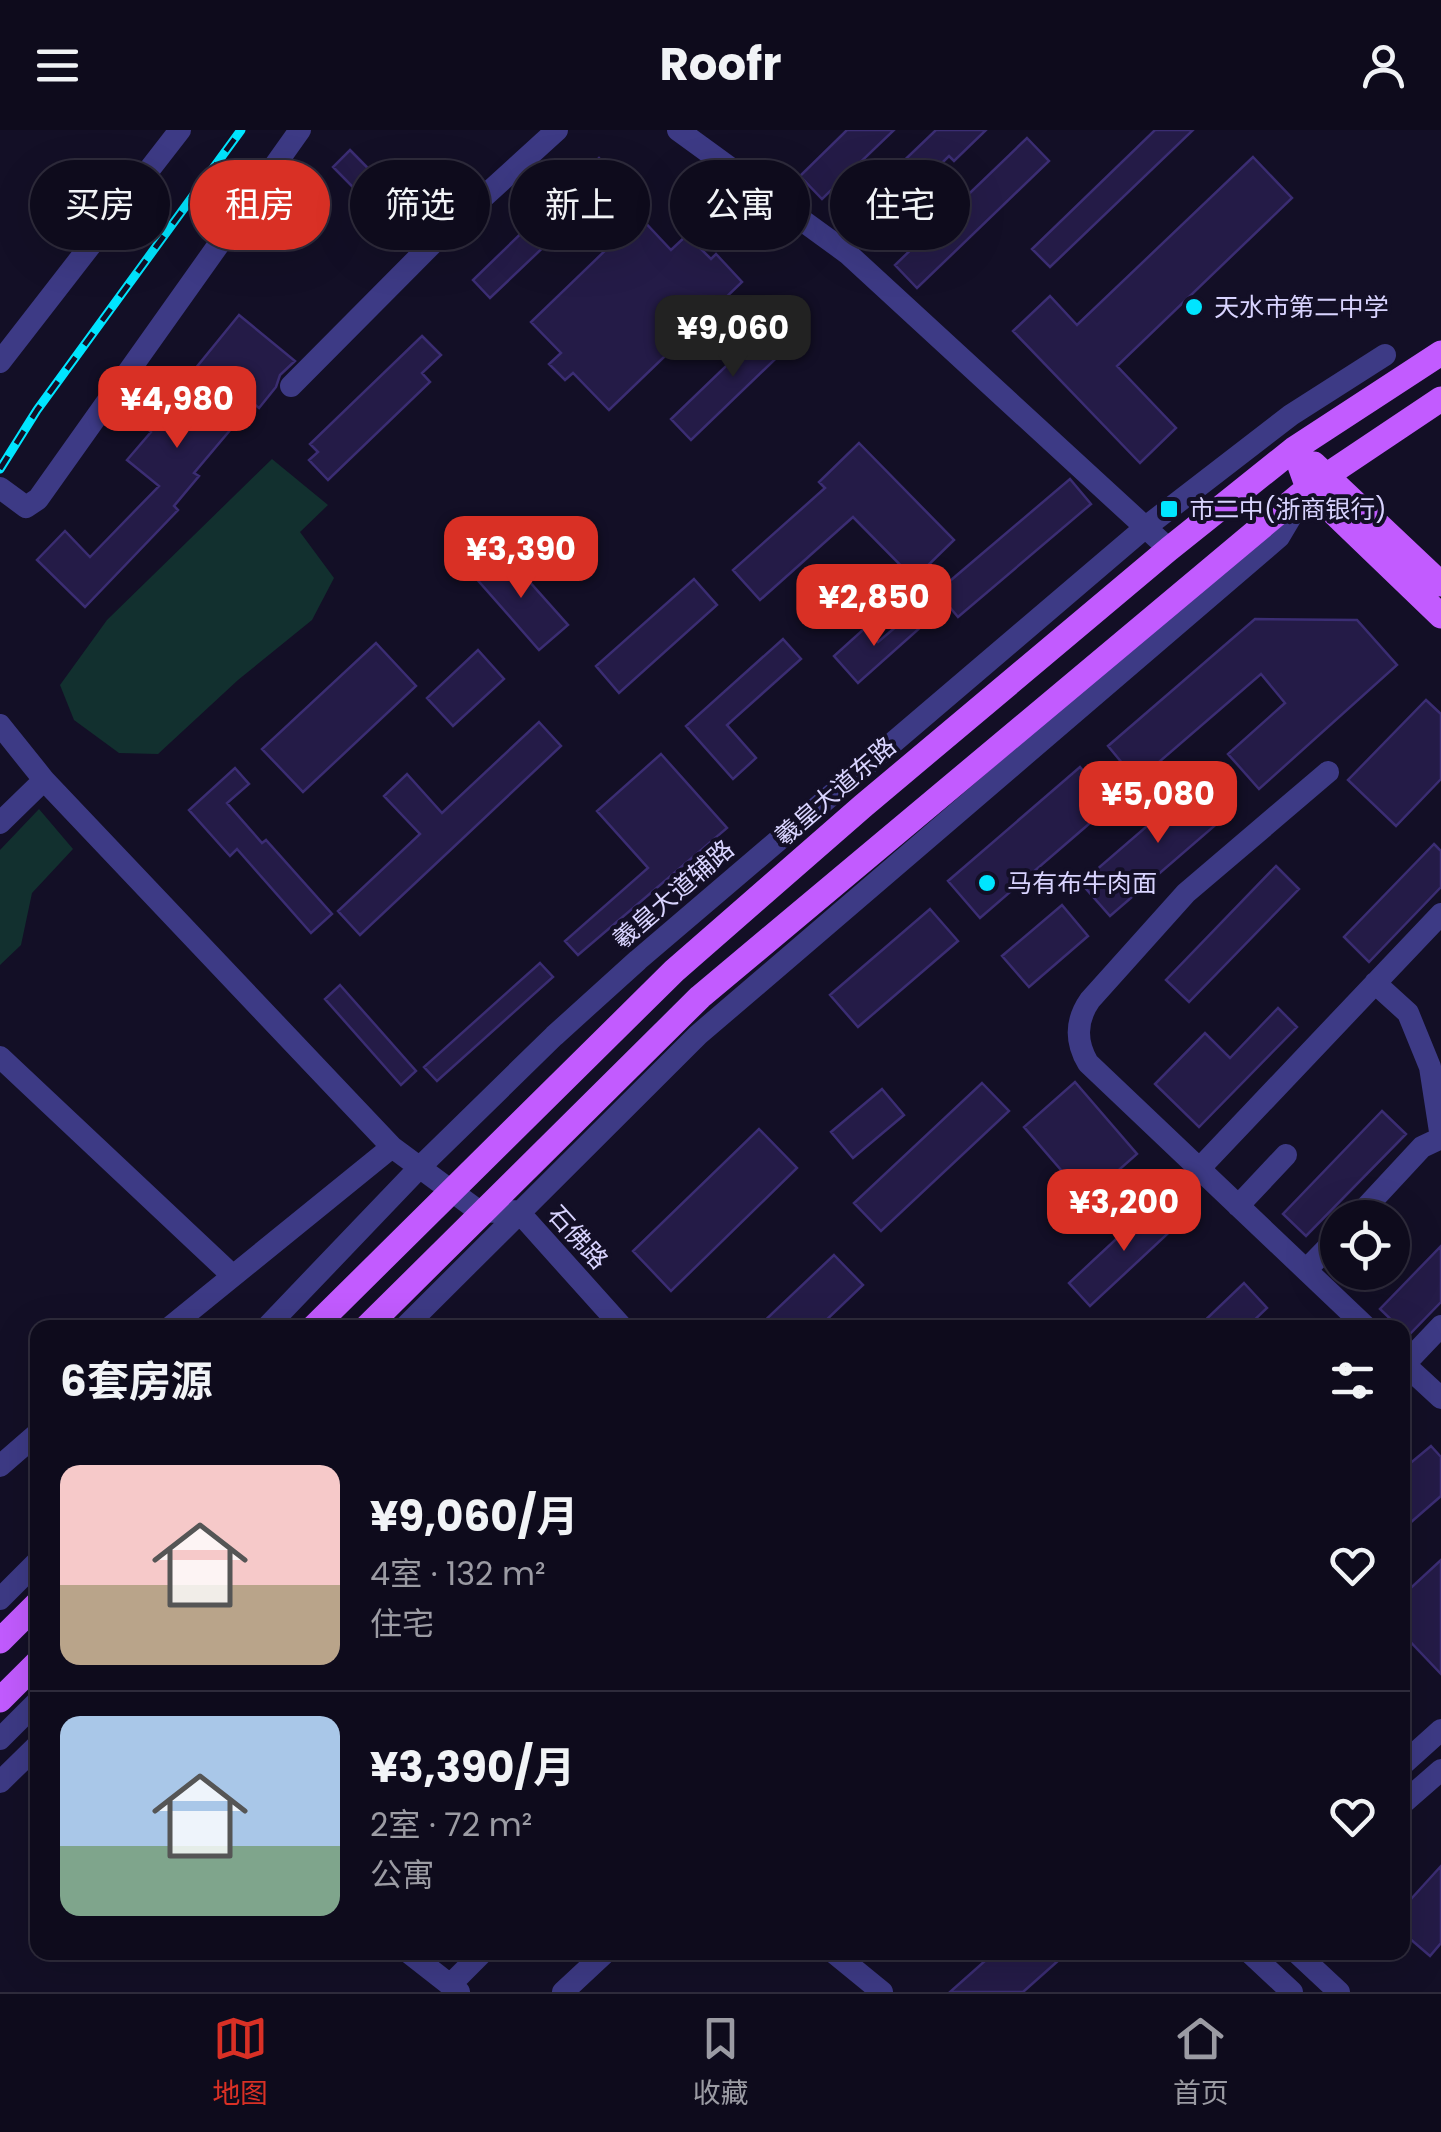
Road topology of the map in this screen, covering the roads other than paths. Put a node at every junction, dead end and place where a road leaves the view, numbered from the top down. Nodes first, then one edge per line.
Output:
1 (180, 130) edge
2 (300, 130) edge
3 (557, 130) edge
4 (678, 130) edge
5 (1441, 353) edge
6 (1385, 355) dead end
7 (0, 362) edge
8 (291, 386) dead end
9 (1441, 400) edge
10 (1294, 449) junction
11 (1318, 481) junction
12 (0, 488) edge
13 (1147, 526) junction
14 (1168, 549) junction
15 (1441, 584) edge
16 (1441, 616) edge
17 (0, 725) edge
18 (1328, 772) dead end
19 (44, 780) junction
20 (0, 823) edge
21 (1441, 914) edge
22 (1376, 983) junction
23 (0, 1058) edge
24 (1440, 1129) edge
25 (392, 1147) junction
26 (1286, 1155) dead end
27 (420, 1167) junction
28 (1199, 1169) junction
29 (450, 1190) junction
30 (1373, 1200) edge
31 (1238, 1206) junction
32 (480, 1212) junction
33 (518, 1212) junction
34 (1320, 1256) edge
35 (1306, 1270) junction
36 (233, 1276) junction
37 (180, 1320) edge
38 (274, 1320) edge
39 (321, 1320) edge
40 (374, 1320) edge
41 (412, 1320) edge
42 (616, 1320) edge
43 (1358, 1320) edge
44 (1441, 1326) edge
45 (1410, 1357) edge
46 (1410, 1369) edge
47 (1441, 1398) edge
48 (30, 1440) edge
49 (0, 1466) edge
50 (30, 1569) edge
51 (0, 1599) edge
52 (30, 1611) edge
53 (0, 1641) edge
54 (30, 1670) edge
55 (0, 1700) edge
56 (30, 1709) edge
57 (1441, 1730) edge
58 (0, 1739) edge
59 (30, 1753) edge
60 (1410, 1757) edge
61 (1441, 1770) edge
62 (0, 1782) edge
63 (1410, 1797) edge
64 (418, 1960) edge
65 (477, 1960) edge
66 (597, 1960) edge
67 (843, 1960) edge
68 (1255, 1960) edge
69 (1305, 1960) edge
70 (1277, 1987) edge
71 (456, 1990) edge
72 (563, 1992) edge
73 (882, 1992) edge
74 (1339, 1992) edge

1 - 7 street
2 - 12 street
3 - 8 street
4 - 13 street
5 - 10 main road, 羲皇大道东路
6 - 13 street, 羲皇大道辅路
9 - 11 main road
10 - 11 main road
10 - 14 main road, 羲皇大道东路
11 - 15 main road
11 - 16 main road
11 - 32 main road
11 - 33 street
13 - 14 street
13 - 27 street, 羲皇大道辅路
14 - 29 main road, 羲皇大道东路
17 - 19 street
18 - 28 street
19 - 20 street
19 - 25 street
21 - 22 street
22 - 24 street
22 - 28 street
23 - 36 street
24 - 30 street
25 - 27 street
25 - 36 street
26 - 31 street
27 - 29 street
27 - 38 street, 羲皇大道辅路
28 - 31 street
29 - 32 street
29 - 39 main road, 羲皇大道东路
31 - 35 street
32 - 33 street, 石佛路
32 - 40 main road
33 - 41 street
33 - 42 street, 石佛路
34 - 35 street
35 - 43 street
36 - 37 street
44 - 45 street
46 - 47 street
48 - 49 street
50 - 51 street
52 - 53 main road
54 - 55 main road
56 - 58 street
57 - 60 street
59 - 62 street
61 - 63 street
64 - 71 street
65 - 71 street
66 - 72 street
67 - 73 street
68 - 70 street
69 - 74 street

